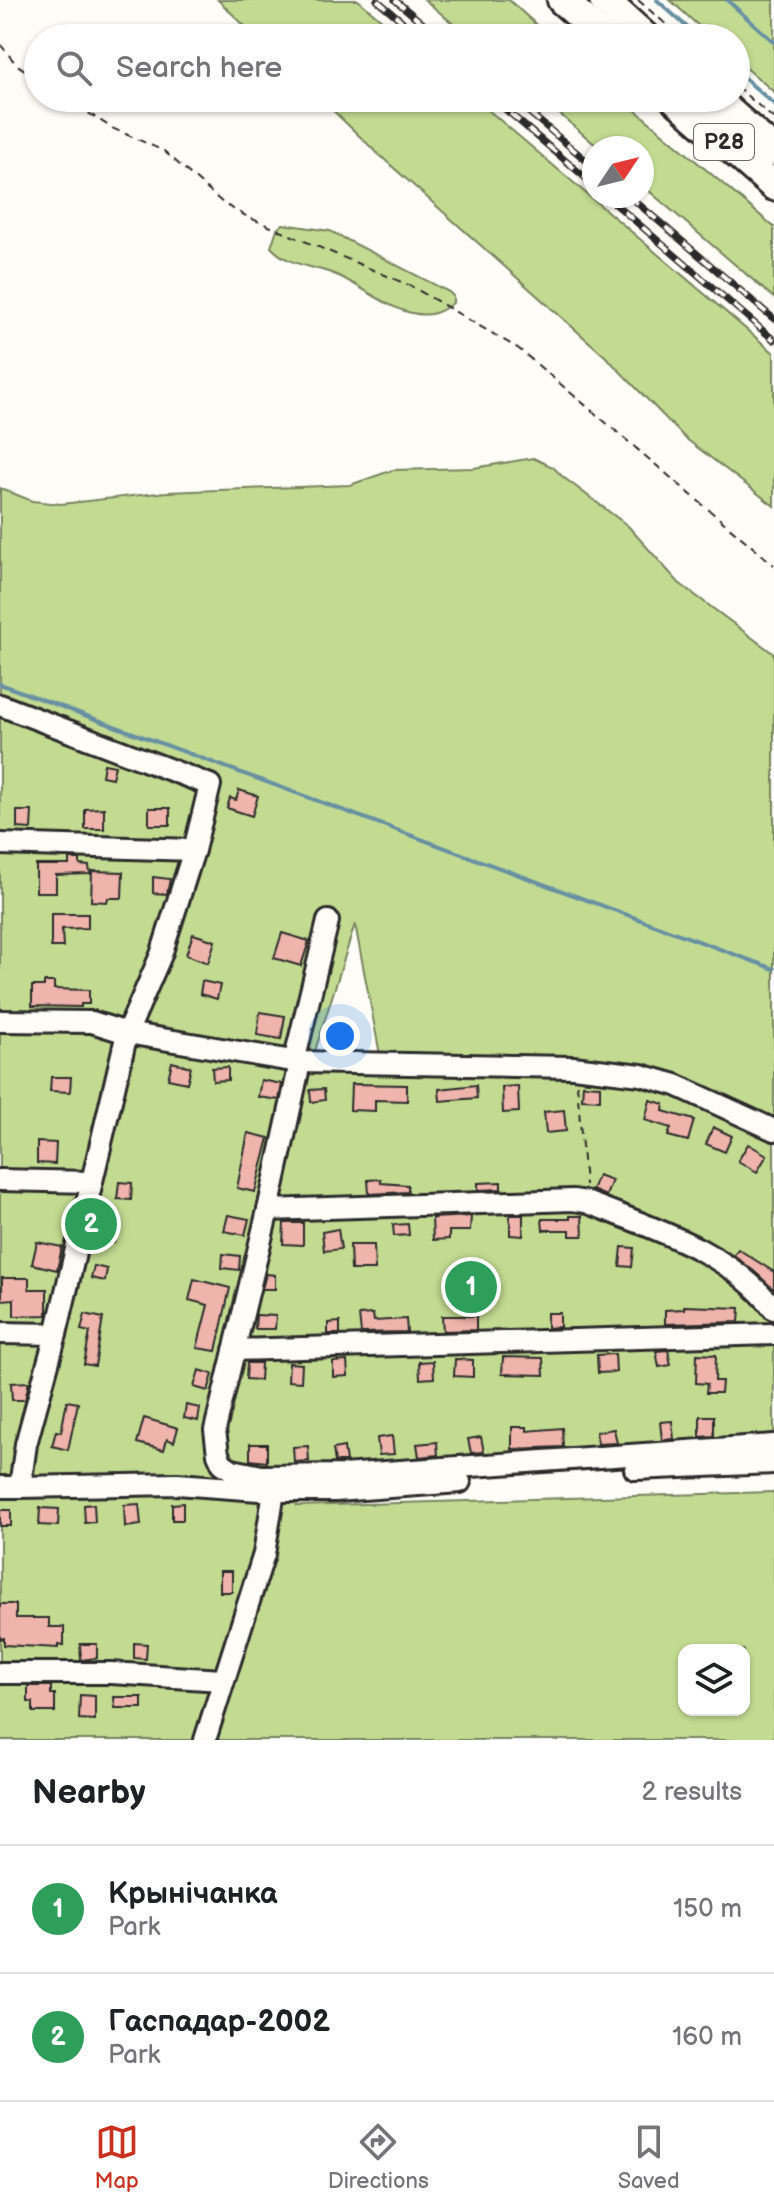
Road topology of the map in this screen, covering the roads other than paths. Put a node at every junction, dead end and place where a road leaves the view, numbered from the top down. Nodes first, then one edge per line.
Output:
1 (562, 0) edge
2 (604, 0) edge
3 (589, 24) edge
4 (631, 24) edge
5 (690, 112) edge
6 (730, 112) edge
7 (774, 151) edge
8 (774, 186) edge
9 (0, 705) edge
10 (0, 844) edge
11 (194, 850) junction
12 (328, 921) dead end
13 (0, 1021) edge
14 (127, 1033) junction
15 (296, 1067) junction
16 (774, 1130) edge
17 (0, 1180) edge
18 (91, 1182) junction
19 (268, 1210) junction
20 (774, 1309) edge
21 (0, 1333) edge
22 (56, 1334) junction
23 (774, 1334) edge
24 (234, 1350) junction
25 (774, 1445) edge
26 (774, 1463) edge
27 (10, 1487) edge
28 (274, 1491) junction
29 (0, 1673) edge
30 (222, 1680) junction
31 (205, 1740) edge

1 - 3 highway
2 - 4 highway
5 - 8 highway, Р28
6 - 7 highway, Р28
9 - 11 street
10 - 11 street
11 - 14 street
12 - 15 street
13 - 14 street
14 - 15 street
14 - 18 street
15 - 16 street
15 - 19 street
17 - 18 street
18 - 22 street
19 - 20 street
19 - 24 street
21 - 22 street
22 - 27 street
23 - 24 street
24 - 25 street
26 - 28 street
27 - 28 street
28 - 30 street
29 - 30 street
30 - 31 street

